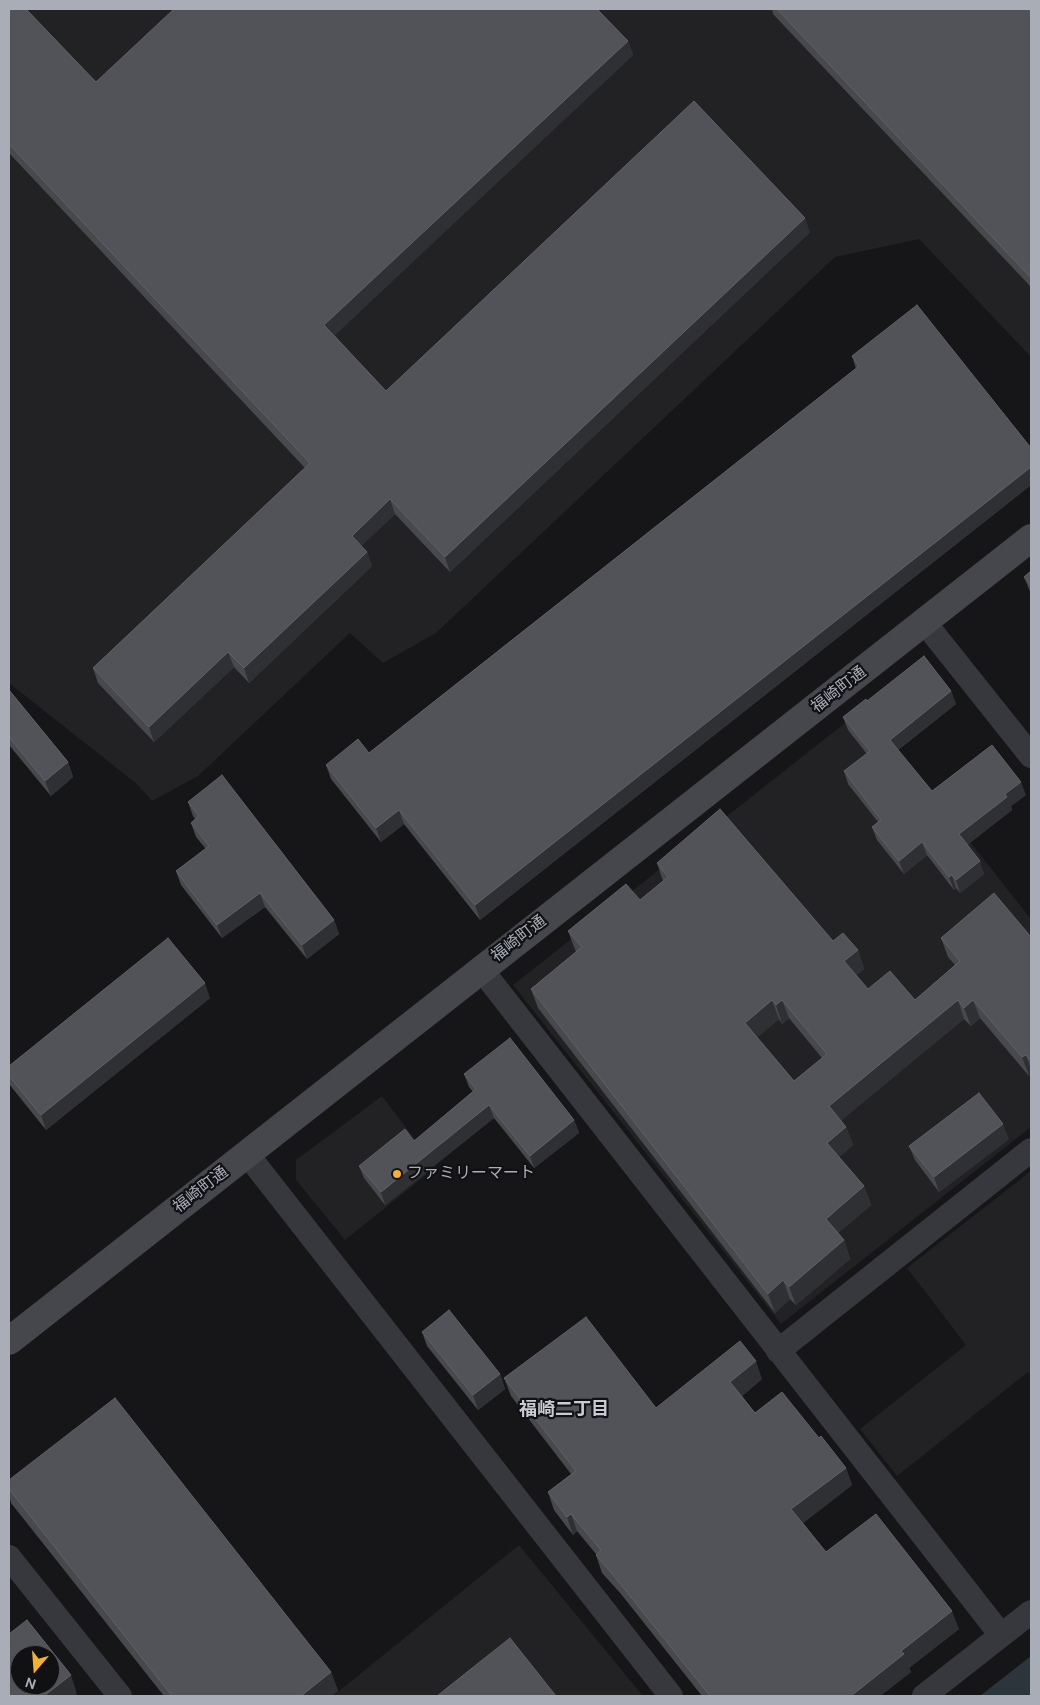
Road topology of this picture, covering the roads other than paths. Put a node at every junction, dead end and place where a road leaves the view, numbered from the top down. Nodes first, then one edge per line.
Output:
1 (1031, 538) edge
2 (925, 623) junction
3 (1031, 756) edge
4 (481, 969) junction
5 (1031, 1150) edge
6 (247, 1154) junction
7 (9, 1341) edge
8 (778, 1351) junction
9 (9, 1557) edge
10 (1031, 1612) edge
11 (1001, 1636) junction
12 (120, 1696) edge
13 (672, 1696) edge
14 (924, 1696) edge

1 - 2 street, 福崎町通
2 - 3 street
2 - 4 street, 福崎町通
4 - 6 street, 福崎町通
4 - 8 street
5 - 8 street
6 - 7 street, 福崎町通
6 - 13 street
8 - 11 street
9 - 12 street
10 - 11 street
11 - 14 street

